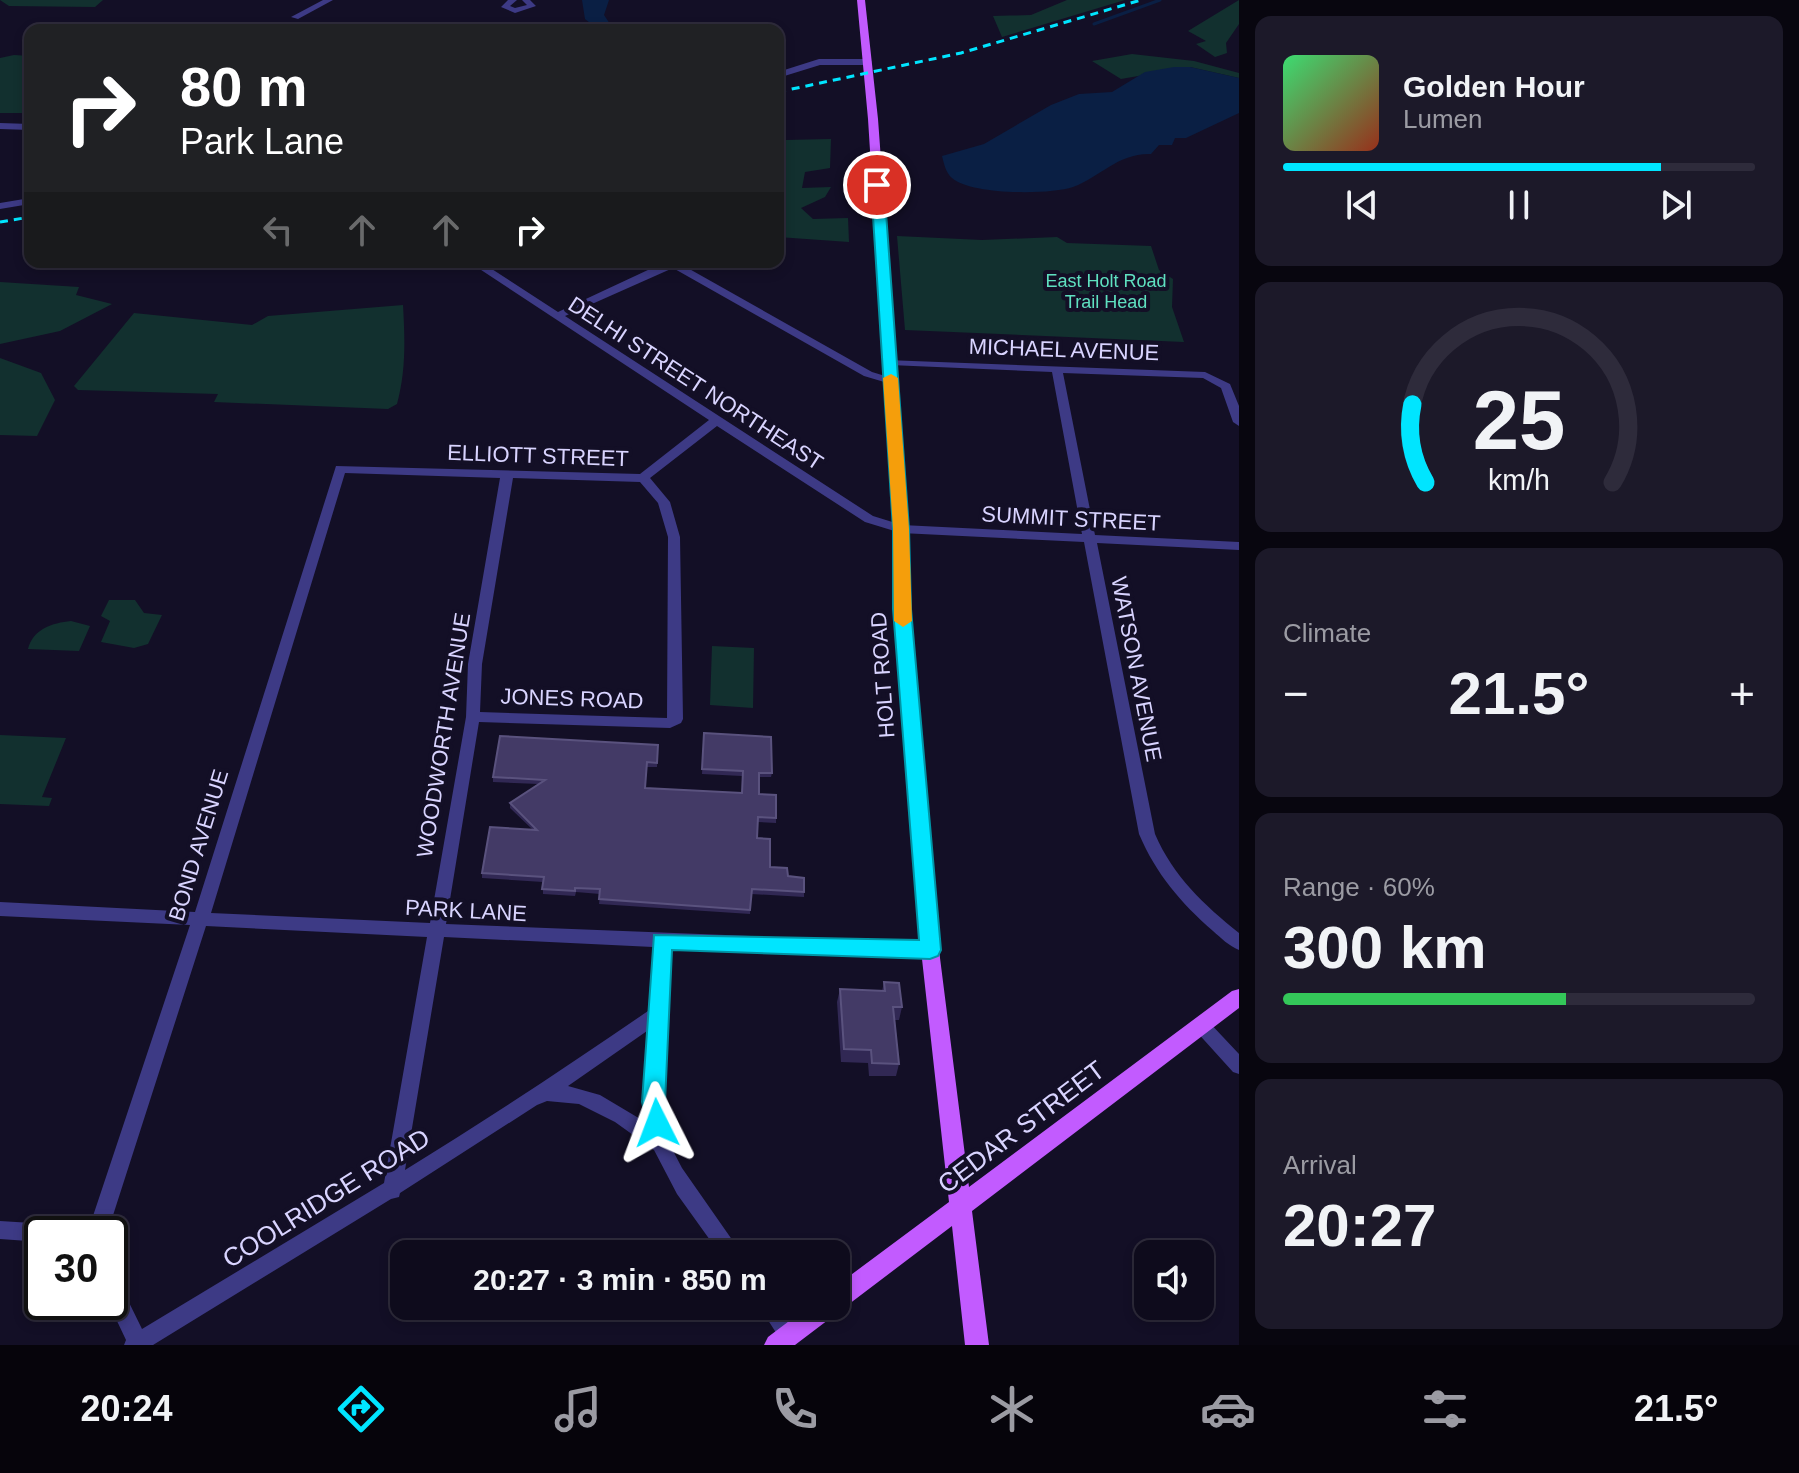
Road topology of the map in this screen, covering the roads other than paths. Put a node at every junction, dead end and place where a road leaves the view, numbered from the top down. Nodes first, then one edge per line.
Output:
1 (329, 0) edge
2 (513, 0) edge
3 (526, 0) edge
4 (861, 0) edge
5 (295, 17) dead end
6 (868, 62) junction
7 (784, 73) edge
8 (0, 126) edge
9 (24, 127) edge
10 (24, 202) edge
11 (0, 206) edge
12 (483, 268) edge
13 (661, 268) edge
14 (681, 268) edge
15 (557, 316) junction
16 (890, 362) junction
17 (1057, 370) junction
18 (891, 381) junction
19 (1234, 392) edge
20 (716, 421) junction
21 (1239, 422) edge
22 (340, 469) joint
23 (507, 475) junction
24 (643, 478) junction
25 (901, 529) junction
26 (1090, 539) junction
27 (1239, 546) edge
28 (473, 717) junction
29 (0, 909) edge
30 (201, 919) junction
31 (434, 931) junction
32 (662, 941) junction
33 (1239, 943) edge
34 (930, 950) junction
35 (1239, 997) edge
36 (658, 1014) junction
37 (1201, 1025) junction
38 (1239, 1066) edge
39 (544, 1092) junction
40 (660, 1144) junction
41 (392, 1191) junction
42 (961, 1207) junction
43 (103, 1216) edge
44 (0, 1230) edge
45 (24, 1232) edge
46 (723, 1240) edge
47 (850, 1290) edge
48 (126, 1320) edge
49 (775, 1320) edge
50 (809, 1320) edge
51 (783, 1340) edge
52 (137, 1344) edge
53 (977, 1345) edge

1 - 5 street
2 - 3 street
4 - 6 main road, HOLT ROAD
6 - 7 street
6 - 16 main road, HOLT ROAD
8 - 9 street
10 - 11 street
12 - 15 street, DELHI STREET NORTHEAST
13 - 15 street
14 - 18 street
15 - 20 street, DELHI STREET NORTHEAST
16 - 17 street, MICHAEL AVENUE
16 - 18 main road, HOLT ROAD
17 - 19 street, MICHAEL AVENUE
17 - 26 street, WATSON AVENUE
18 - 25 main road, HOLT ROAD
19 - 21 street
20 - 24 street, ELLIOTT STREET
20 - 25 street, DELHI STREET NORTHEAST
22 - 23 street, ELLIOTT STREET
22 - 30 street, BOND AVENUE
23 - 24 street, ELLIOTT STREET
23 - 28 street, WOODWORTH AVENUE
24 - 28 street, JONES ROAD
25 - 26 street, SUMMIT STREET
25 - 34 main road, HOLT ROAD
26 - 27 street, SUMMIT STREET
26 - 33 street, WATSON AVENUE
28 - 31 street, WOODWORTH AVENUE
29 - 30 street, PARK LANE
30 - 31 street, PARK LANE
30 - 43 street, BOND AVENUE
31 - 32 street, PARK LANE
31 - 41 street, WOODWORTH AVENUE
32 - 34 street, PARK LANE
32 - 36 street
34 - 42 main road, HOLT ROAD
35 - 37 main road, CEDAR STREET
36 - 39 street, COOLRIDGE ROAD
36 - 40 street
37 - 38 street
37 - 42 main road, CEDAR STREET
39 - 40 street
39 - 41 street, COOLRIDGE ROAD
40 - 46 street
41 - 52 street, COOLRIDGE ROAD
42 - 47 main road, CEDAR STREET
42 - 53 main road, HOLT ROAD
44 - 45 street
48 - 52 street
49 - 51 street
50 - 51 main road

